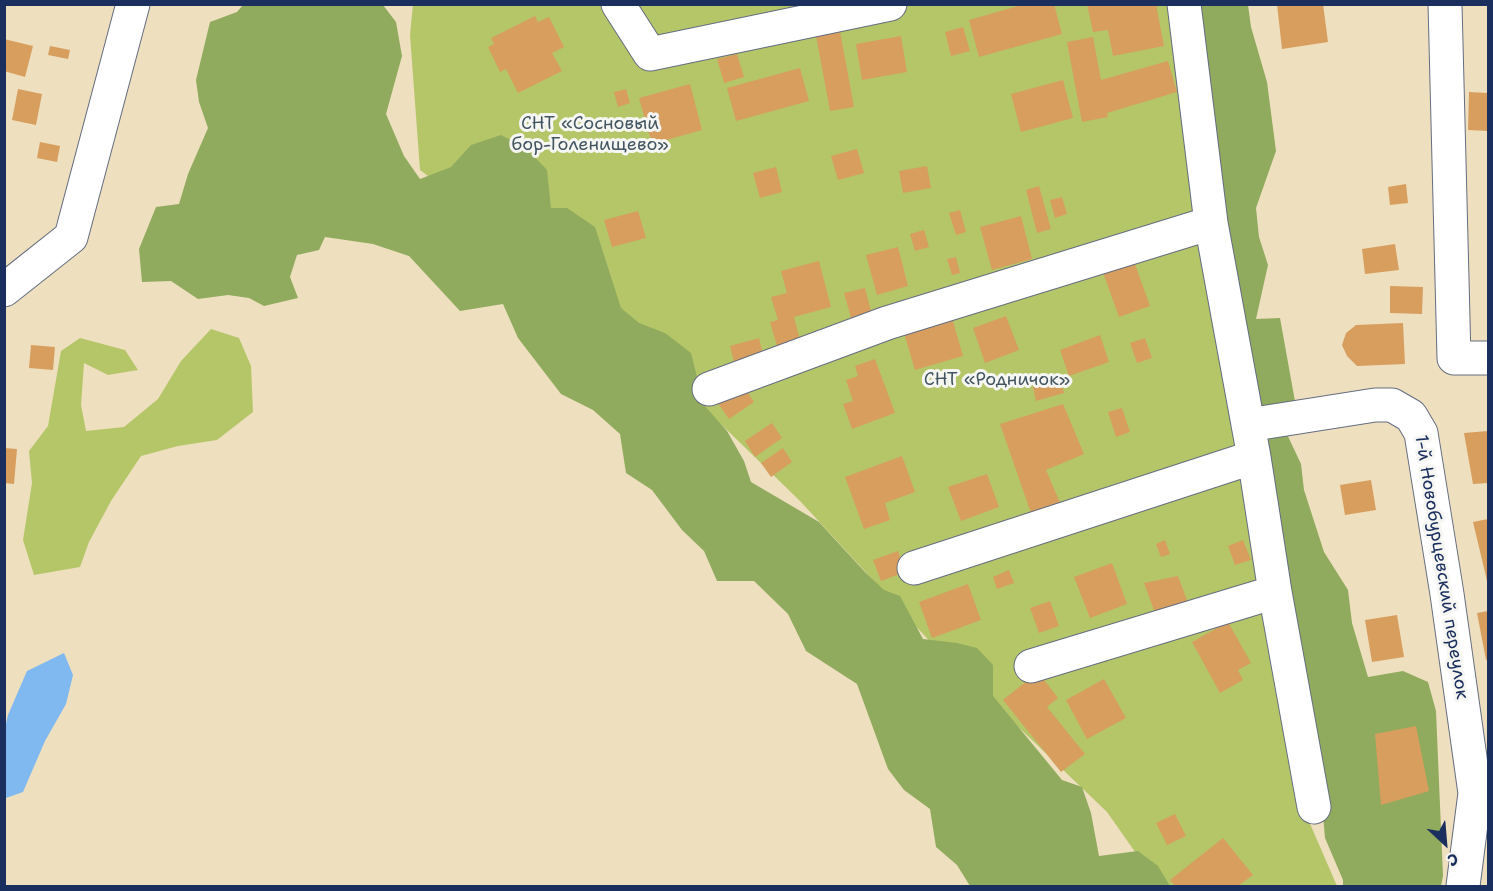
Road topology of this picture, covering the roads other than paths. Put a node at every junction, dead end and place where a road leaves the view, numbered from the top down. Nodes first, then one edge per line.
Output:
1 (133, 4) edge
2 (618, 4) edge
3 (890, 4) edge
4 (1184, 4) edge
5 (1445, 4) edge
6 (1211, 223) junction
7 (4, 290) edge
8 (1488, 358) edge
9 (708, 388) dead end
10 (1248, 425) junction
11 (1254, 457) junction
12 (914, 568) dead end
13 (1275, 592) junction
14 (1031, 666) dead end
15 (1314, 807) dead end
16 (1463, 886) edge

1 - 7 street
2 - 3 street
4 - 6 street
5 - 8 street
6 - 9 street
6 - 10 street
10 - 11 street
10 - 16 street, 1-й Новобурцевский переулок
11 - 12 street
11 - 13 street
13 - 14 street
13 - 15 street

